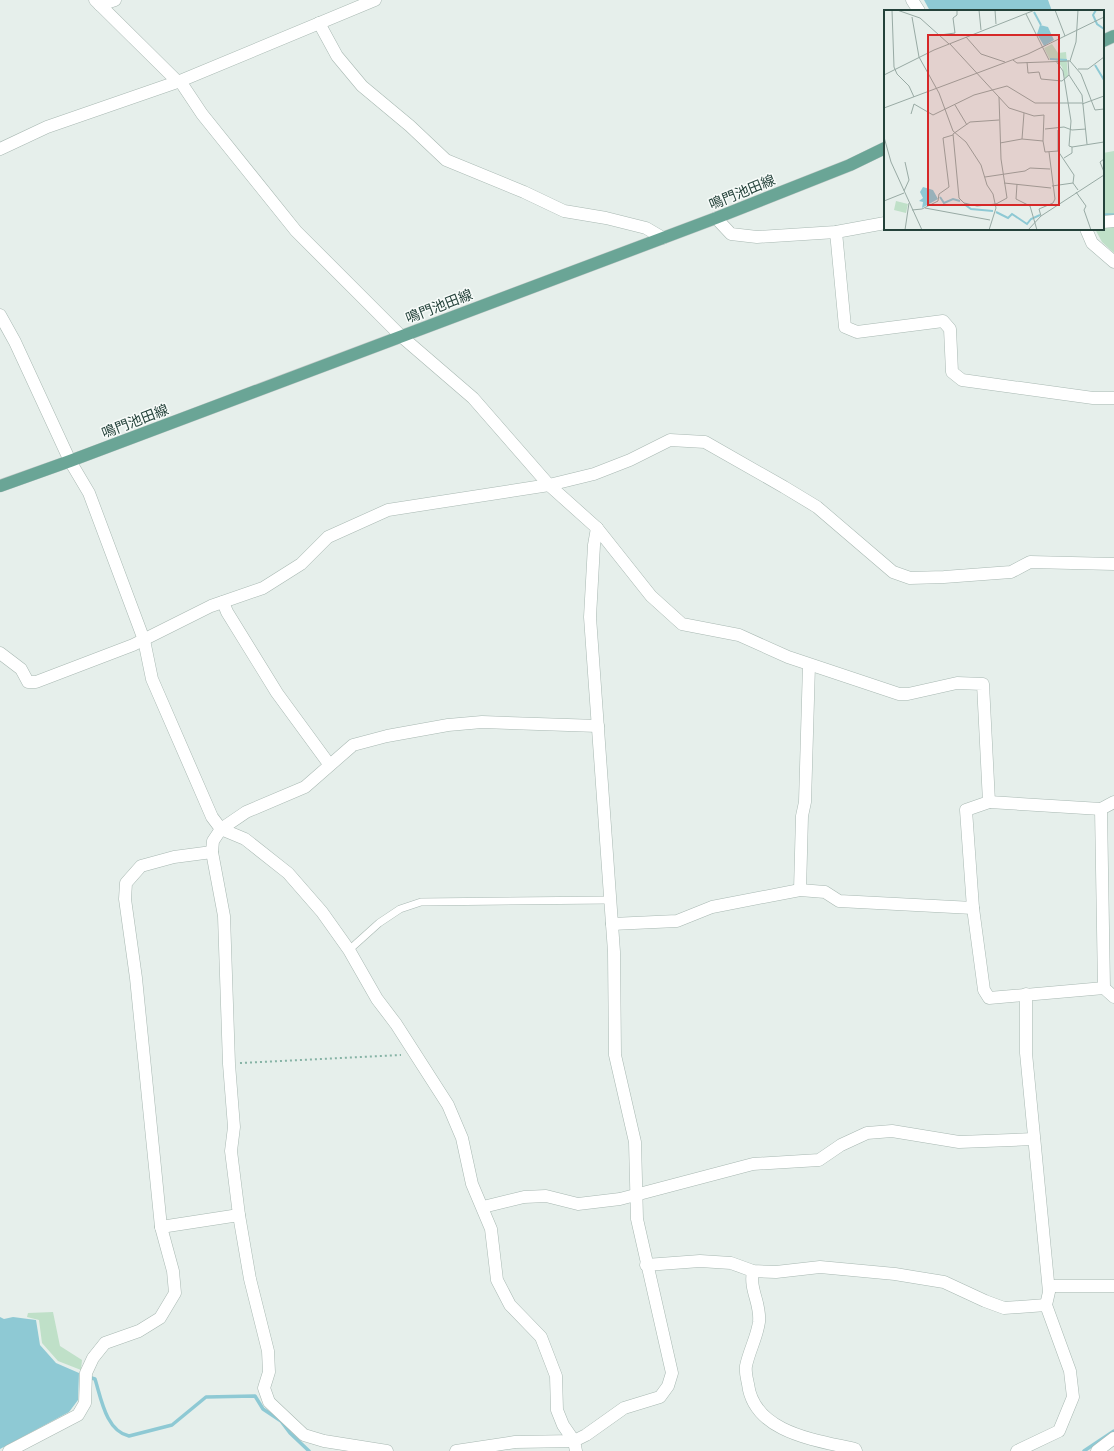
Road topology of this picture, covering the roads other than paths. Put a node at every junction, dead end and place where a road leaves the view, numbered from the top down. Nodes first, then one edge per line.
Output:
1 (115, 0) edge
2 (375, 0) edge
3 (912, 0) edge
4 (97, 2) edge
5 (362, 3) edge
6 (918, 10) edge
7 (319, 23) junction
8 (1114, 36) edge
9 (1104, 41) edge
10 (179, 81) junction
11 (884, 148) edge
12 (0, 149) edge
13 (716, 218) junction
14 (884, 223) edge
15 (1086, 230) edge
16 (836, 232) junction
17 (663, 238) junction
18 (1114, 262) edge
19 (0, 314) edge
20 (401, 336) junction
21 (1114, 398) edge
22 (70, 461) junction
23 (550, 485) junction
24 (0, 486) edge
25 (597, 528) junction
26 (1114, 564) edge
27 (223, 602) junction
28 (144, 640) junction
29 (0, 654) edge
30 (809, 665) junction
31 (598, 726) junction
32 (329, 764) junction
33 (989, 802) junction
34 (1114, 802) edge
35 (1100, 809) junction
36 (221, 828) junction
37 (212, 852) junction
38 (800, 890) junction
39 (609, 900) junction
40 (973, 908) junction
41 (612, 924) junction
42 (349, 950) junction
43 (1104, 988) junction
44 (1026, 994) junction
45 (1114, 997) edge
46 (1034, 1139) junction
47 (636, 1195) junction
48 (483, 1207) junction
49 (239, 1215) junction
50 (161, 1227) junction
51 (646, 1265) junction
52 (753, 1271) junction
53 (1048, 1286) junction
54 (1114, 1286) edge
55 (1046, 1305) junction
56 (1114, 1438) edge
57 (575, 1446) edge
58 (9, 1451) edge
59 (386, 1451) edge
60 (456, 1451) edge
61 (856, 1451) edge
62 (1018, 1451) edge
63 (1097, 1451) edge

1 - 4 street
2 - 5 street
3 - 6 street
4 - 10 street
5 - 7 street
7 - 10 street
7 - 17 street
8 - 9 main road
10 - 12 street
10 - 20 street
11 - 13 main road, 鳴門池田線
13 - 16 street
13 - 17 main road, 鳴門池田線
14 - 16 street
15 - 18 street
16 - 21 street
17 - 20 main road, 鳴門池田線
19 - 22 street
20 - 22 main road, 鳴門池田線
20 - 23 street
22 - 24 main road, 鳴門池田線
22 - 28 street
23 - 25 street
23 - 26 street
23 - 27 street
25 - 30 street
25 - 31 street
27 - 28 street
27 - 32 street
28 - 29 street
28 - 36 street
30 - 33 street
30 - 38 street
31 - 32 street
31 - 39 street
32 - 36 street
33 - 35 street
33 - 40 street
34 - 35 street
35 - 43 street
36 - 37 street
36 - 42 street
37 - 49 street
37 - 50 street
38 - 40 street
38 - 41 street
39 - 41 street
39 - 42 lane
40 - 44 street
41 - 47 street
42 - 48 street
43 - 44 street
43 - 45 street
44 - 46 street
46 - 47 street
46 - 53 street
47 - 48 street
47 - 51 street
48 - 57 street
49 - 50 street
49 - 59 street
50 - 58 street
51 - 52 street
51 - 57 street
52 - 55 street
52 - 61 street
53 - 54 street
53 - 55 street
55 - 62 street
56 - 63 street
57 - 60 street

